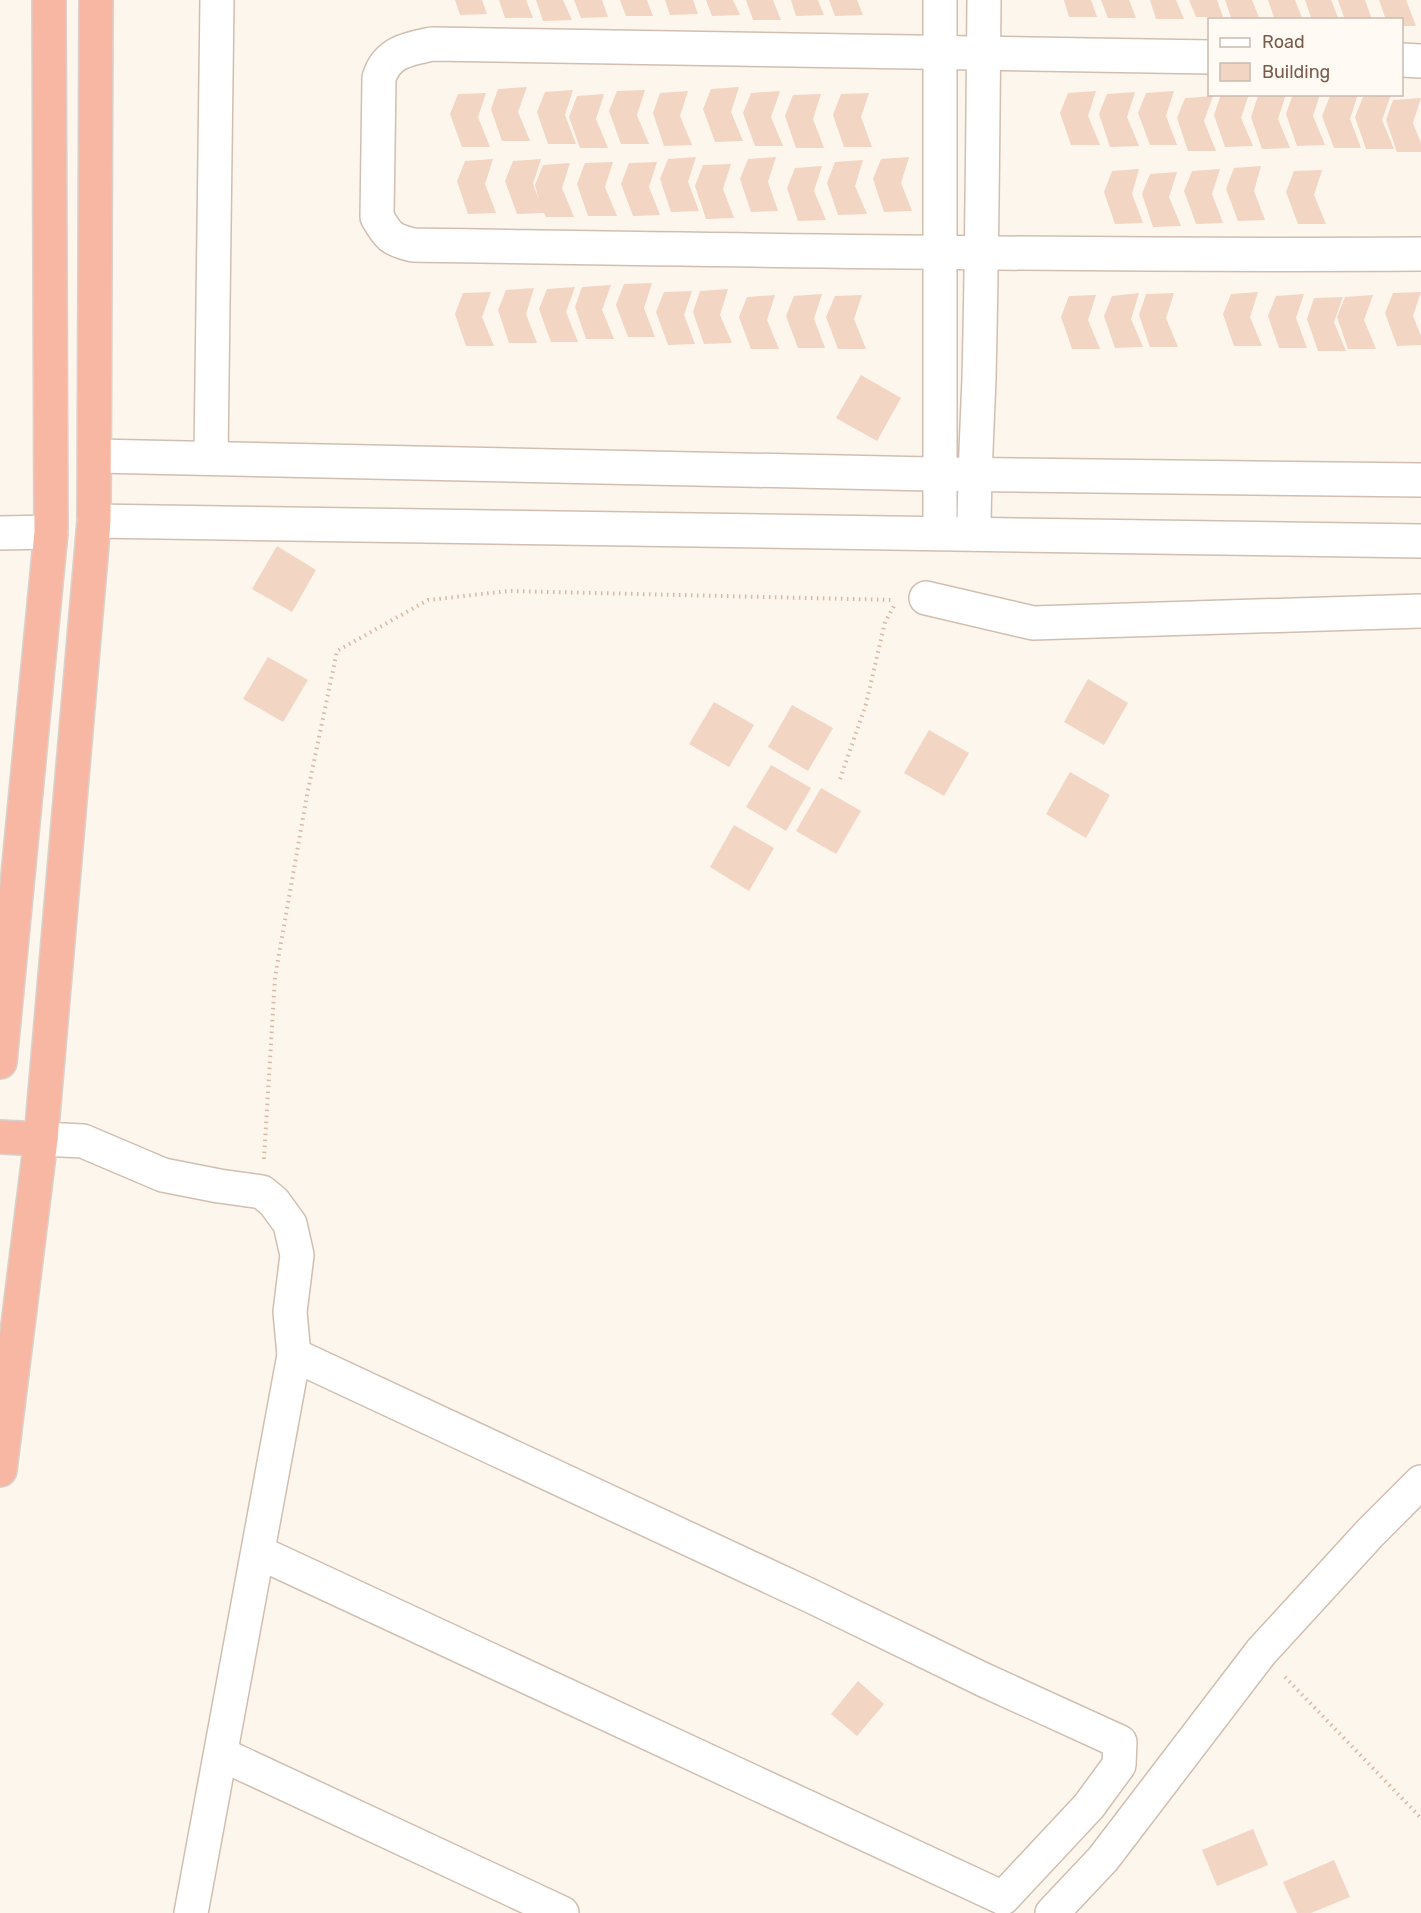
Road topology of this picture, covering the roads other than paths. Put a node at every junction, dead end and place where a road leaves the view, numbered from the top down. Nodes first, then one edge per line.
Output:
1 (49, 0) edge
2 (96, 0) edge
3 (217, 0) edge
4 (940, 0) edge
5 (984, 0) edge
6 (984, 53) junction
7 (940, 54) junction
8 (1208, 57) edge
9 (1403, 60) edge
10 (1421, 61) edge
11 (939, 252) junction
12 (981, 253) junction
13 (1421, 255) edge
14 (95, 456) junction
15 (211, 457) junction
16 (940, 473) junction
17 (974, 474) junction
18 (1421, 480) edge
19 (94, 521) junction
20 (51, 532) junction
21 (0, 533) edge
22 (940, 533) junction
23 (974, 534) junction
24 (1421, 541) edge
25 (926, 598) dead end
26 (1421, 610) edge
27 (0, 1062) edge
28 (0, 1137) edge
29 (41, 1139) junction
30 (294, 1355) junction
31 (0, 1470) edge
32 (1421, 1482) edge
33 (258, 1552) junction
34 (221, 1754) junction
35 (994, 1905) edge
36 (191, 1913) edge
37 (562, 1913) edge
38 (1052, 1913) edge

1 - 20 highway
2 - 14 highway
3 - 15 street
4 - 7 street
5 - 6 street
6 - 7 street
6 - 8 street
6 - 12 street
7 - 11 street
7 - 11 street
9 - 10 street
11 - 12 street
11 - 16 street
12 - 13 street
12 - 17 street
14 - 15 street
14 - 19 highway
15 - 16 street
16 - 17 street
16 - 22 street
17 - 18 street
17 - 23 street
19 - 22 street
19 - 29 highway
20 - 21 street
20 - 27 highway
22 - 23 street
23 - 24 street
25 - 26 street
28 - 29 highway
29 - 30 street
29 - 31 highway
30 - 33 street
30 - 35 street
32 - 38 street
33 - 34 street
33 - 35 street
34 - 36 street
34 - 37 street

